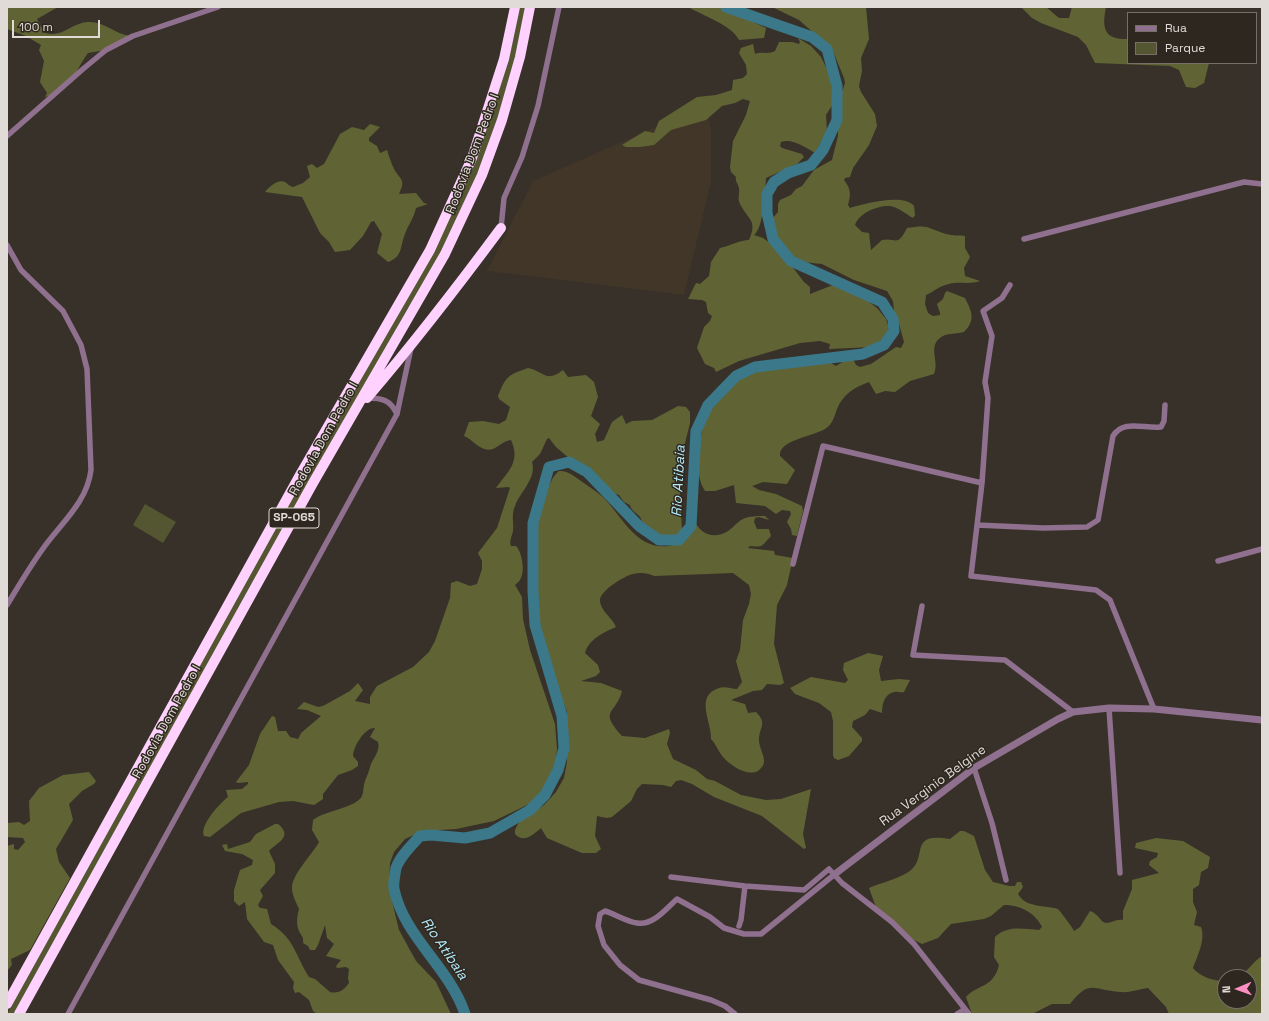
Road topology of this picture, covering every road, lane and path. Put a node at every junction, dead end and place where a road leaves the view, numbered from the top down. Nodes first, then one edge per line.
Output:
1 (218, 7) edge
2 (516, 7) edge
3 (530, 7) edge
4 (559, 7) edge
5 (7, 136) edge
6 (1262, 184) edge
7 (501, 228) joint
8 (1024, 239) dead end
9 (7, 245) edge
10 (1010, 284) dead end
11 (412, 344) junction
12 (366, 398) junction
13 (1165, 405) dead end
14 (397, 414) junction
15 (338, 439) junction
16 (982, 483) junction
17 (977, 525) junction
18 (1262, 549) edge
19 (1218, 561) dead end
20 (793, 564) dead end
21 (7, 605) edge
22 (922, 606) dead end
23 (1109, 708) junction
24 (1154, 710) junction
25 (1074, 712) junction
26 (1262, 720) edge
27 (974, 768) junction
28 (1120, 873) dead end
29 (835, 874) junction
30 (671, 877) dead end
31 (1006, 880) dead end
32 (745, 886) junction
33 (738, 926) dead end
34 (67, 927) junction
35 (7, 1004) edge
36 (967, 1012) edge
37 (19, 1014) edge
38 (27, 1014) edge
39 (68, 1014) edge
40 (736, 1014) edge
41 (957, 1014) edge

1 - 5 street
2 - 35 highway, Rodovia Dom Pedro I / SP-065
3 - 15 highway, Rodovia Dom Pedro I / SP-065
4 - 7 street
6 - 8 street
7 - 11 highway
9 - 21 street
10 - 16 street
11 - 12 highway
11 - 14 street
12 - 14 street
12 - 15 highway
13 - 17 street
14 - 39 street
15 - 34 highway, Rodovia Dom Pedro I / SP-065
16 - 17 street
16 - 20 street
17 - 24 street
18 - 19 street
22 - 25 street
23 - 24 street, Rua Verginio Belgine
23 - 25 street, Rua Verginio Belgine
23 - 28 street
24 - 26 street, Rua Verginio Belgine
25 - 27 street, Rua Verginio Belgine
27 - 29 street, Rua Verginio Belgine
27 - 31 street
29 - 32 street
29 - 36 street
29 - 40 street
30 - 32 street
32 - 33 street
34 - 37 highway, Rodovia Dom Pedro I / SP-065
34 - 38 highway
36 - 41 street

